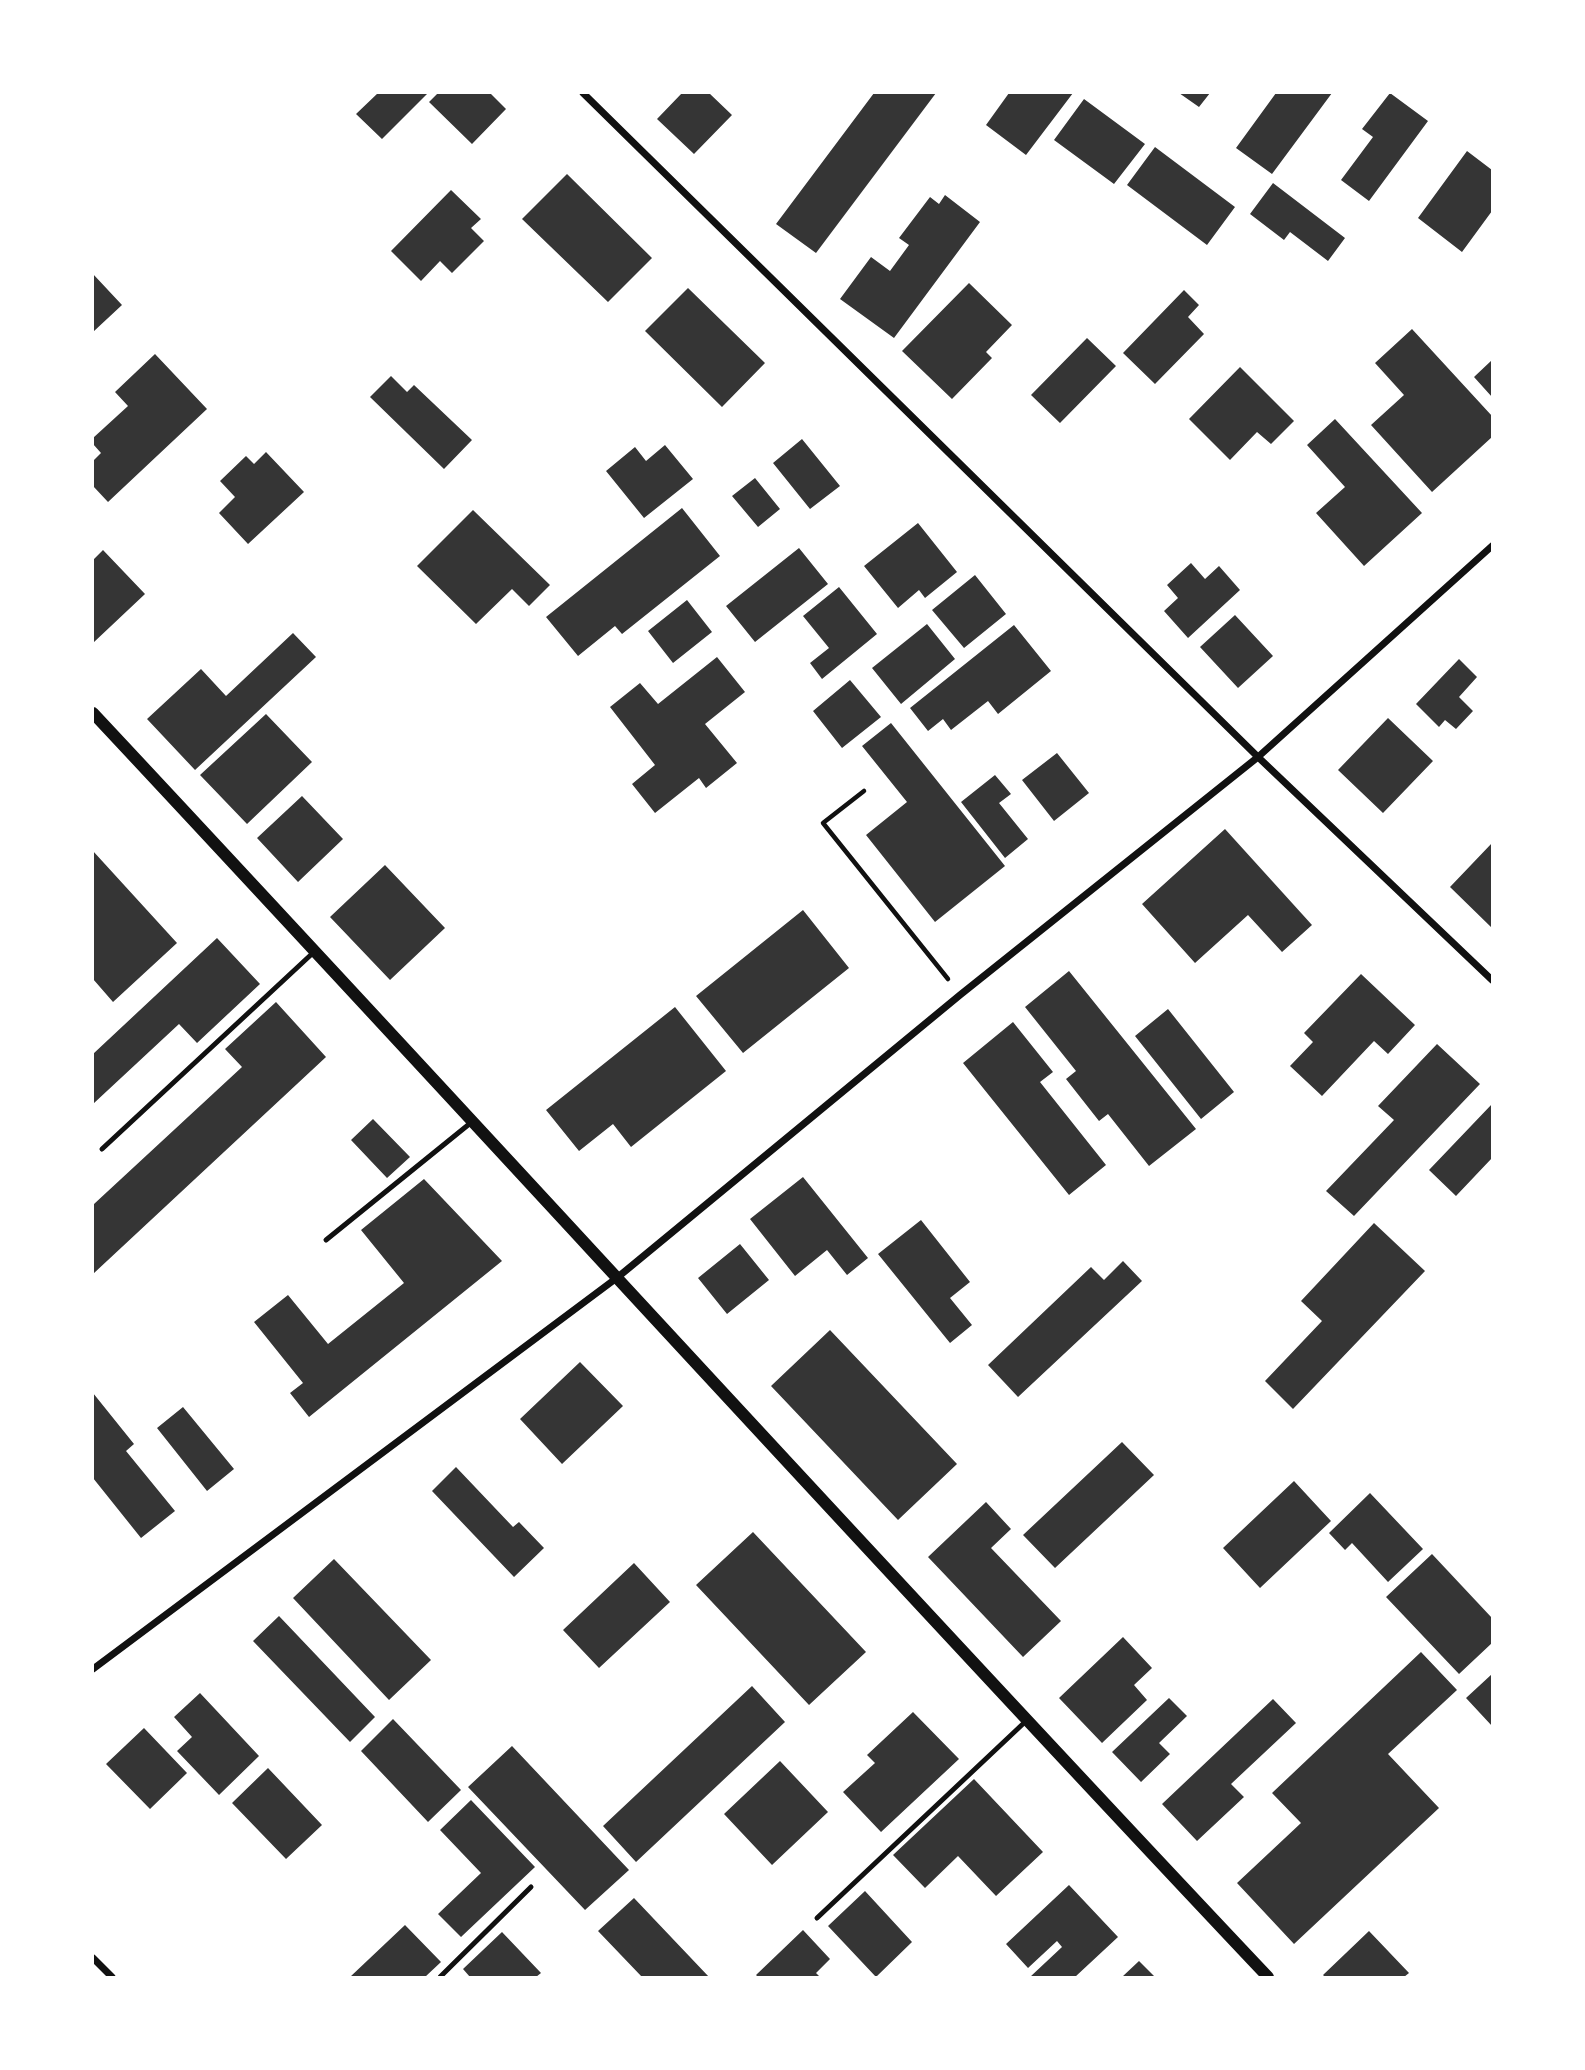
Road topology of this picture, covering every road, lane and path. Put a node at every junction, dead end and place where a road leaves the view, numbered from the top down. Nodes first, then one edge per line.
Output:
1 (583, 93) edge
2 (1492, 546) edge
3 (93, 713) edge
4 (1258, 757) junction
5 (864, 791) dead end
6 (315, 951) junction
7 (1492, 980) edge
8 (960, 995) junction
9 (473, 1121) junction
10 (102, 1149) dead end
11 (326, 1240) dead end
12 (618, 1277) junction
13 (93, 1669) edge
14 (1026, 1721) junction
15 (531, 1887) dead end
16 (817, 1918) dead end
17 (93, 1958) edge
18 (111, 1977) edge
19 (440, 1977) edge
20 (1268, 1977) edge

1 - 4 street
2 - 4 street
3 - 6 street
4 - 7 street
4 - 8 street
5 - 8 path
6 - 9 street
6 - 10 lane
8 - 12 street
9 - 11 lane
9 - 12 street
12 - 13 street
12 - 14 street
14 - 16 lane
14 - 20 street
15 - 19 lane
17 - 18 street

